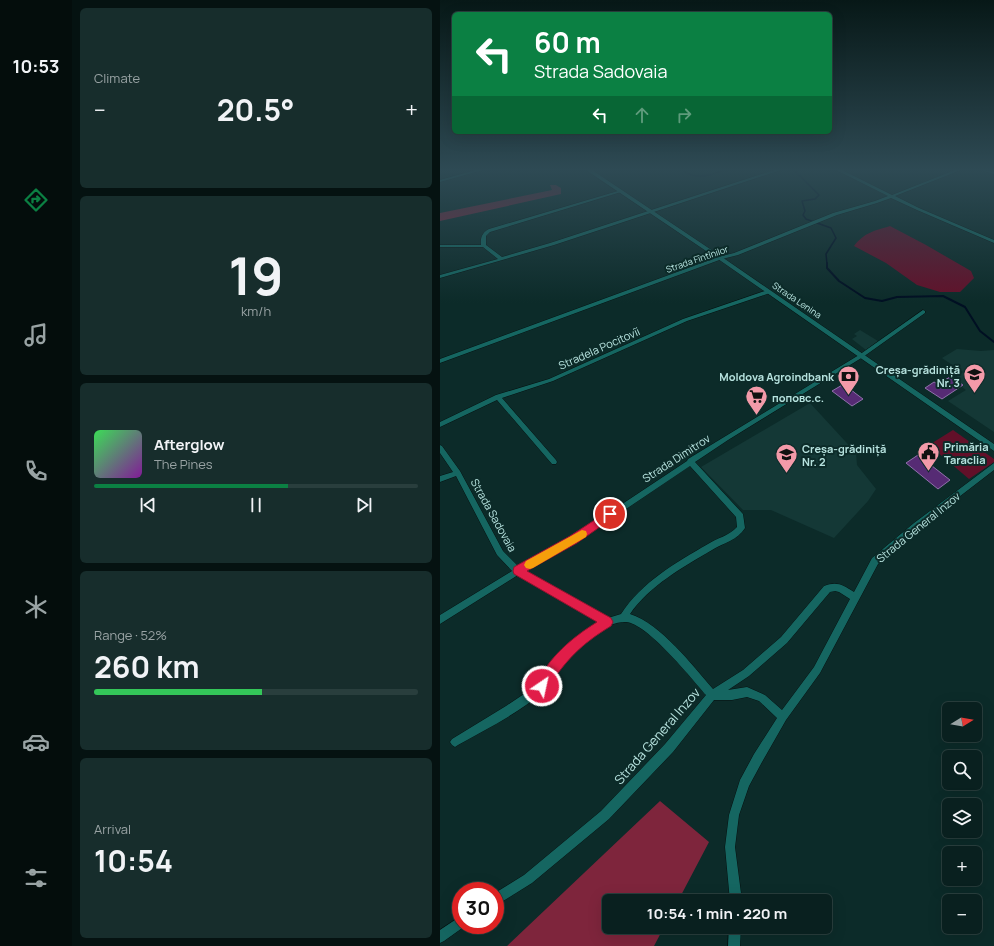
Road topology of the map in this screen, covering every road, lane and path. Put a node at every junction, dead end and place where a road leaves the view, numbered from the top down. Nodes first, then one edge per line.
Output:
1 (544, 214) edge
2 (644, 214) edge
3 (654, 214) edge
4 (835, 214) edge
5 (932, 214) edge
6 (994, 242) edge
7 (440, 246) edge
8 (484, 246) junction
9 (720, 258) junction
10 (503, 259) junction
11 (440, 277) edge
12 (768, 292) junction
13 (923, 312) dead end
14 (861, 356) junction
15 (440, 361) edge
16 (498, 397) junction
17 (440, 425) edge
18 (440, 448) edge
19 (994, 448) edge
20 (690, 461) junction
21 (554, 462) dead end
22 (994, 466) edge
23 (458, 473) junction
24 (440, 479) edge
25 (518, 571) junction
26 (855, 598) junction
27 (623, 618) junction
28 (440, 620) edge
29 (608, 622) junction
30 (712, 695) junction
31 (783, 717) junction
32 (455, 742) dead end
33 (504, 894) edge
34 (735, 894) edge
35 (452, 928) edge
36 (735, 934) edge
37 (440, 937) edge
38 (734, 946) edge

1 - 8 street
2 - 10 street
3 - 9 street, Strada Lenina
4 - 9 street, Strada Fîntînilor
5 - 6 street
7 - 8 street
8 - 10 street
9 - 12 street, Strada Lenina
9 - 15 street, Strada Fîntînilor
10 - 11 street
12 - 14 street, Strada Lenina
12 - 16 street, Stradela Pocitovîi
13 - 14 street, Strada Dimitrov
14 - 19 street, Strada Lenina
14 - 20 street, Strada Dimitrov
16 - 17 street, Stradela Pocitovîi
16 - 21 street
18 - 23 street, Strada Sadovaia
20 - 25 street, Strada Dimitrov
20 - 27 street
22 - 26 street, Strada General Inzov
23 - 24 street
23 - 25 street, Strada Sadovaia
25 - 28 street, Strada Dimitrov
25 - 29 street, Strada Sadovaia
26 - 30 street, Strada General Inzov
26 - 31 street, Strada General Inzov
27 - 29 street
27 - 30 street
29 - 32 street
30 - 31 street
30 - 33 street, Strada General Inzov
31 - 34 street, Strada General Inzov
35 - 37 street
36 - 38 street

